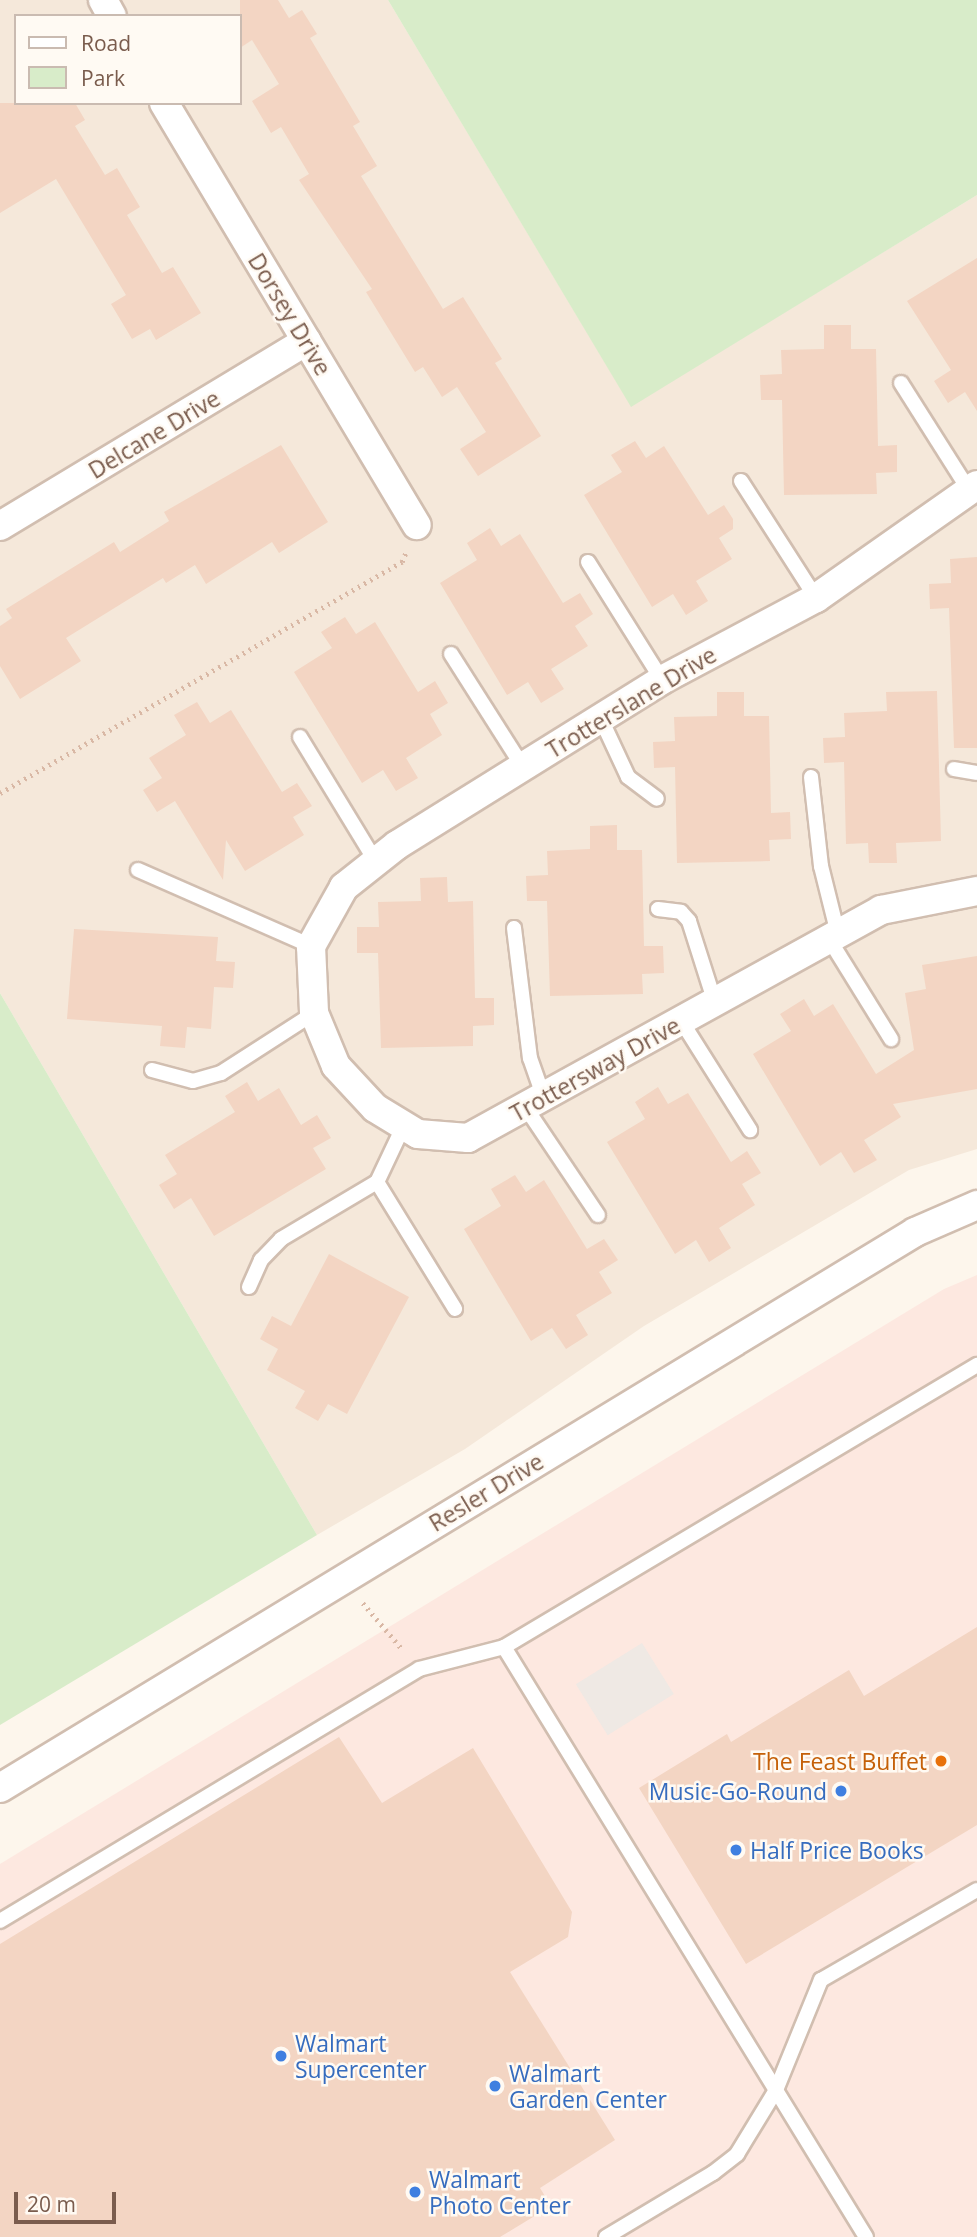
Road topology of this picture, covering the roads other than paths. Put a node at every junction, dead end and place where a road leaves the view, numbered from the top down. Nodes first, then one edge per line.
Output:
1 (165, 105) edge
2 (307, 341) junction
3 (901, 383) dead end
4 (741, 481) dead end
5 (973, 487) edge
6 (416, 525) road end
7 (0, 526) edge
8 (589, 562) dead end
9 (816, 598) junction
10 (451, 654) dead end
11 (662, 680) junction
12 (601, 719) junction
13 (300, 737) dead end
14 (523, 767) junction
15 (954, 769) dead end
16 (977, 773) edge
17 (811, 777) dead end
18 (657, 799) dead end
19 (376, 862) junction
20 (138, 870) dead end
21 (977, 891) edge
22 (658, 908) dead end
23 (514, 928) dead end
24 (833, 936) junction
25 (311, 946) junction
26 (715, 1003) junction
27 (314, 1013) junction
28 (682, 1022) junction
29 (891, 1039) dead end
30 (152, 1070) dead end
31 (535, 1103) junction
32 (404, 1125) junction
33 (750, 1130) dead end
34 (377, 1182) junction
35 (977, 1205) edge
36 (598, 1215) dead end
37 (249, 1287) dead end
38 (455, 1309) dead end
39 (977, 1366) edge
40 (504, 1647) junction
41 (0, 1788) edge
42 (977, 1890) edge
43 (0, 1921) edge
44 (776, 2090) junction
45 (606, 2237) edge
46 (866, 2237) edge

1 - 2 street, Dorsey Drive
2 - 6 street, Dorsey Drive
2 - 7 street, Delcane Drive
3 - 5 lane
4 - 9 lane
5 - 9 street, Trotterslane Drive
8 - 11 lane
9 - 11 street, Trotterslane Drive
10 - 14 lane
11 - 12 street, Trotterslane Drive
12 - 14 street, Trotterslane Drive
12 - 18 lane
13 - 19 lane
14 - 19 street, Trotterslane Drive
15 - 16 lane
17 - 24 lane
19 - 25 street, Trotterslane Drive
20 - 25 lane
21 - 24 street, Trottersway Drive
22 - 26 lane
23 - 31 lane
24 - 26 street, Trottersway Drive
24 - 29 lane
25 - 27 street, Trottersway Drive
26 - 28 street, Trottersway Drive
27 - 30 lane
27 - 32 street, Trottersway Drive
28 - 31 street, Trottersway Drive
28 - 33 lane
31 - 32 street, Trottersway Drive
31 - 36 lane
32 - 34 lane
34 - 37 lane
34 - 38 lane
35 - 41 street, Resler Drive
39 - 40 lane
40 - 43 lane
40 - 44 lane
42 - 44 lane
44 - 45 lane
44 - 46 lane

